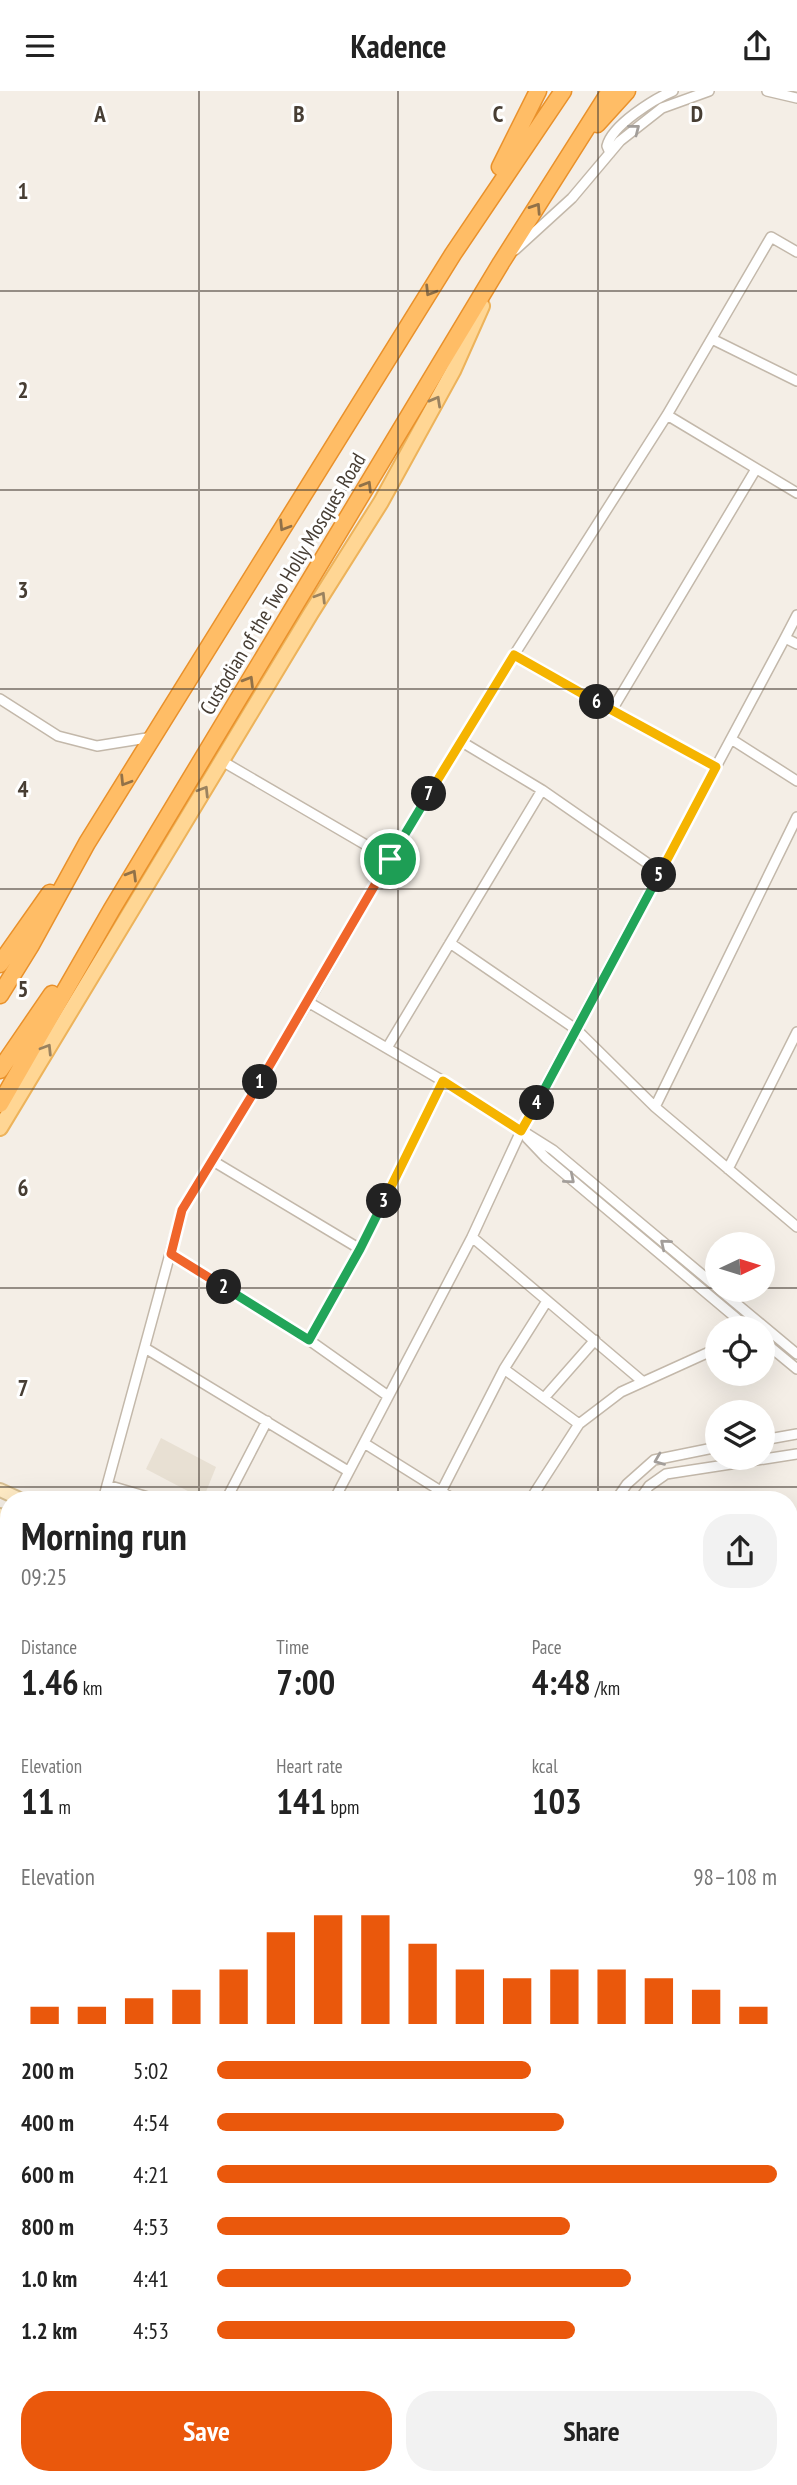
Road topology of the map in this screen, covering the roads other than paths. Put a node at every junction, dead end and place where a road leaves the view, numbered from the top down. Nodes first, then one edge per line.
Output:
1 (538, 91) edge
2 (563, 91) edge
3 (610, 91) edge
4 (627, 91) edge
5 (673, 91) edge
6 (709, 91) edge
7 (767, 91) edge
8 (797, 98) edge
9 (610, 153) junction
10 (565, 164) junction
11 (797, 253) edge
12 (453, 254) junction
13 (501, 263) junction
14 (712, 339) junction
15 (797, 381) edge
16 (667, 415) junction
17 (756, 469) junction
18 (797, 493) edge
19 (797, 615) edge
20 (785, 638) junction
21 (797, 644) edge
22 (514, 655) junction
23 (0, 699) edge
24 (612, 710) junction
25 (153, 737) junction
26 (731, 739) junction
27 (462, 741) junction
28 (222, 761) junction
29 (716, 767) junction
30 (797, 781) edge
31 (542, 790) junction
32 (797, 817) edge
33 (87, 843) junction
34 (390, 859) junction
35 (660, 872) junction
36 (111, 909) junction
37 (450, 943) junction
38 (0, 964) edge
39 (0, 995) edge
40 (308, 1002) junction
41 (577, 1030) junction
42 (797, 1032) edge
43 (387, 1048) junction
44 (0, 1070) edge
45 (443, 1081) junction
46 (0, 1104) edge
47 (655, 1107) junction
48 (0, 1128) edge
49 (521, 1131) junction
50 (213, 1161) junction
51 (728, 1169) junction
52 (797, 1227) edge
53 (471, 1237) junction
54 (360, 1249) junction
55 (171, 1254) junction
56 (705, 1277) edge
57 (547, 1301) junction
58 (735, 1302) edge
59 (734, 1316) edge
60 (309, 1340) junction
61 (595, 1340) junction
62 (145, 1348) junction
63 (775, 1351) edge
64 (705, 1354) edge
65 (797, 1354) edge
66 (504, 1369) junction
67 (797, 1369) edge
68 (642, 1381) junction
69 (388, 1397) junction
70 (544, 1398) junction
71 (267, 1421) junction
72 (579, 1424) junction
73 (797, 1429) edge
74 (797, 1434) edge
75 (782, 1437) junction
76 (775, 1438) edge
77 (364, 1443) junction
78 (705, 1450) edge
79 (797, 1454) edge
80 (348, 1471) junction
81 (107, 1485) junction
82 (442, 1490) joint
83 (105, 1491) edge
84 (127, 1491) edge
85 (231, 1491) edge
86 (338, 1491) edge
87 (536, 1491) edge
88 (622, 1491) edge
89 (645, 1491) edge

1 - 12 highway
2 - 12 highway, Custodian of the Two Holly Mosques Road
3 - 10 highway, Custodian of the Two Holly Mosques Road
4 - 10 highway
5 - 9 street
9 -> 6 street
7 - 8 street
9 - 13 street
13 -> 10 highway, Custodian of the Two Holly Mosques Road
11 - 14 street
12 -> 25 highway, Custodian of the Two Holly Mosques Road
28 -> 13 main road
36 -> 13 highway, Custodian of the Two Holly Mosques Road
14 - 15 street
14 - 16 street
16 - 17 street
16 - 22 street
17 - 18 street
17 - 24 street
19 - 20 street
20 - 21 street
20 - 26 street
22 - 24 street
22 - 27 street
23 - 25 street
24 - 29 street
25 -> 33 highway, Custodian of the Two Holly Mosques Road
26 - 29 street
26 - 30 street
27 - 31 street
27 - 34 street
28 - 34 street
48 -> 28 main road
29 - 35 street
31 - 35 street
31 - 37 street
32 - 47 street
33 - 38 highway
33 - 39 highway, Custodian of the Two Holly Mosques Road
34 - 40 street
35 - 41 street
36 - 44 highway
36 - 46 highway, Custodian of the Two Holly Mosques Road
37 - 41 street
37 - 43 street
40 - 43 street
40 - 50 street
41 - 47 street
41 - 49 street
42 - 51 street
43 - 45 street
45 - 49 street
45 - 54 street
47 - 51 street
49 - 53 street
56 -> 49 street
49 -> 59 street
50 - 54 street
50 - 55 street
51 - 52 street
53 - 57 street
53 - 69 street
54 - 60 street
55 - 60 street
55 - 62 street
57 - 61 street
57 - 66 street
58 - 65 street
60 - 69 street
61 - 68 street
61 - 70 street
62 - 71 street
62 - 81 street
63 - 67 street
64 - 68 street
66 - 70 street
66 - 82 street
68 - 72 street
69 - 77 street
70 - 72 street
71 - 80 street
71 - 85 street
72 - 87 street
73 - 75 street
74 - 75 street
75 - 76 street
77 - 80 street
77 - 82 street
78 -> 88 street
79 - 89 street
80 - 86 street
81 - 83 street
81 - 84 street

